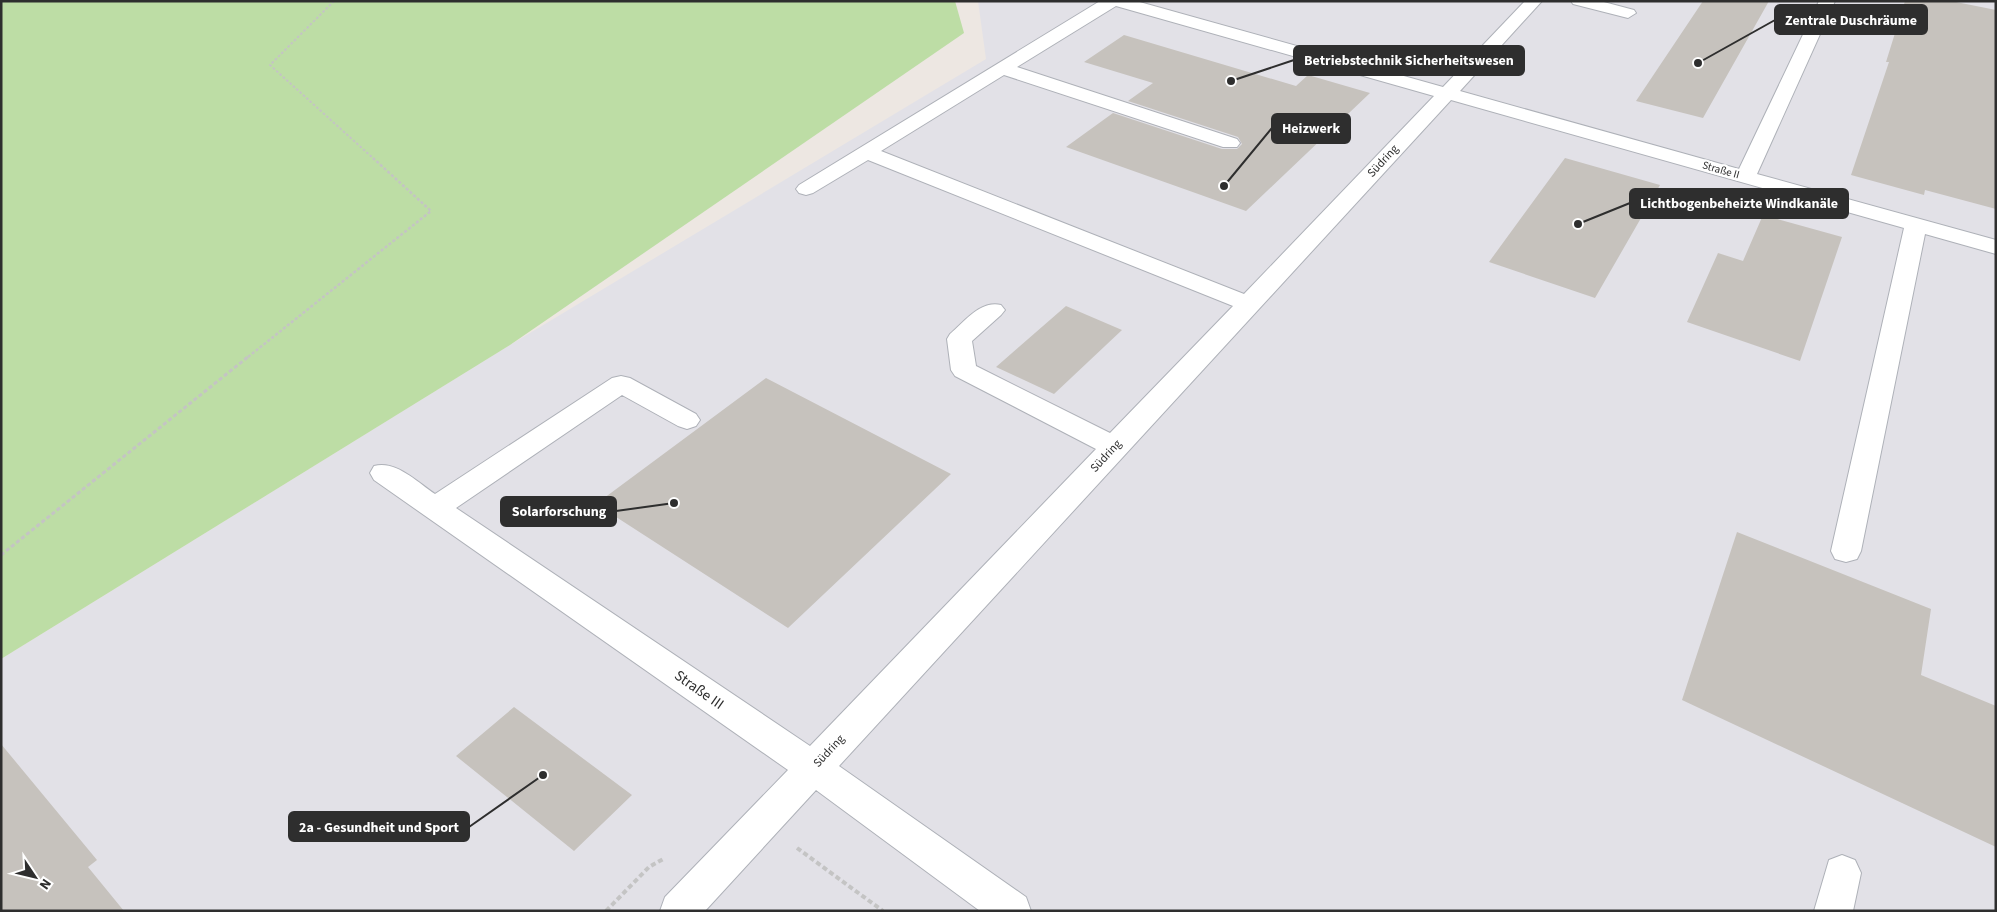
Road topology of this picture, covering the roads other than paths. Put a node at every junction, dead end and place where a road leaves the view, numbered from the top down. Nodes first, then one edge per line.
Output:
1 (1112, 1) edge
2 (1117, 1) edge
3 (1534, 1) edge
4 (1579, 1) edge
5 (1827, 1) edge
6 (1628, 13) dead end
7 (1001, 68) junction
8 (1446, 94) junction
9 (1230, 143) dead end
10 (866, 152) junction
11 (1745, 177) junction
12 (806, 189) dead end
13 (1916, 225) junction
14 (1996, 247) edge
15 (1249, 304) junction
16 (992, 310) dead end
17 (687, 420) dead end
18 (1115, 447) junction
19 (384, 473) dead end
20 (435, 508) junction
21 (1846, 551) dead end
22 (812, 768) junction
23 (1842, 873) dead end
24 (678, 911) edge
25 (1012, 911) edge
26 (1834, 911) edge

1 - 7 lane
2 - 8 lane, Straße II
3 - 8 lane, Südring
4 - 6 lane
5 - 11 lane
7 - 9 lane
7 - 10 lane
8 - 11 lane, Straße II
8 - 15 lane, Südring
10 - 12 lane
10 - 15 lane
11 - 13 lane, Straße II
13 - 14 lane, Straße II
13 - 21 lane
15 - 18 lane, Südring
16 - 18 lane
17 - 20 lane
18 - 22 lane, Südring
19 - 20 lane, Straße III
20 - 22 lane, Straße III
22 - 24 lane, Südring
22 - 25 lane, Straße III
23 - 26 lane

